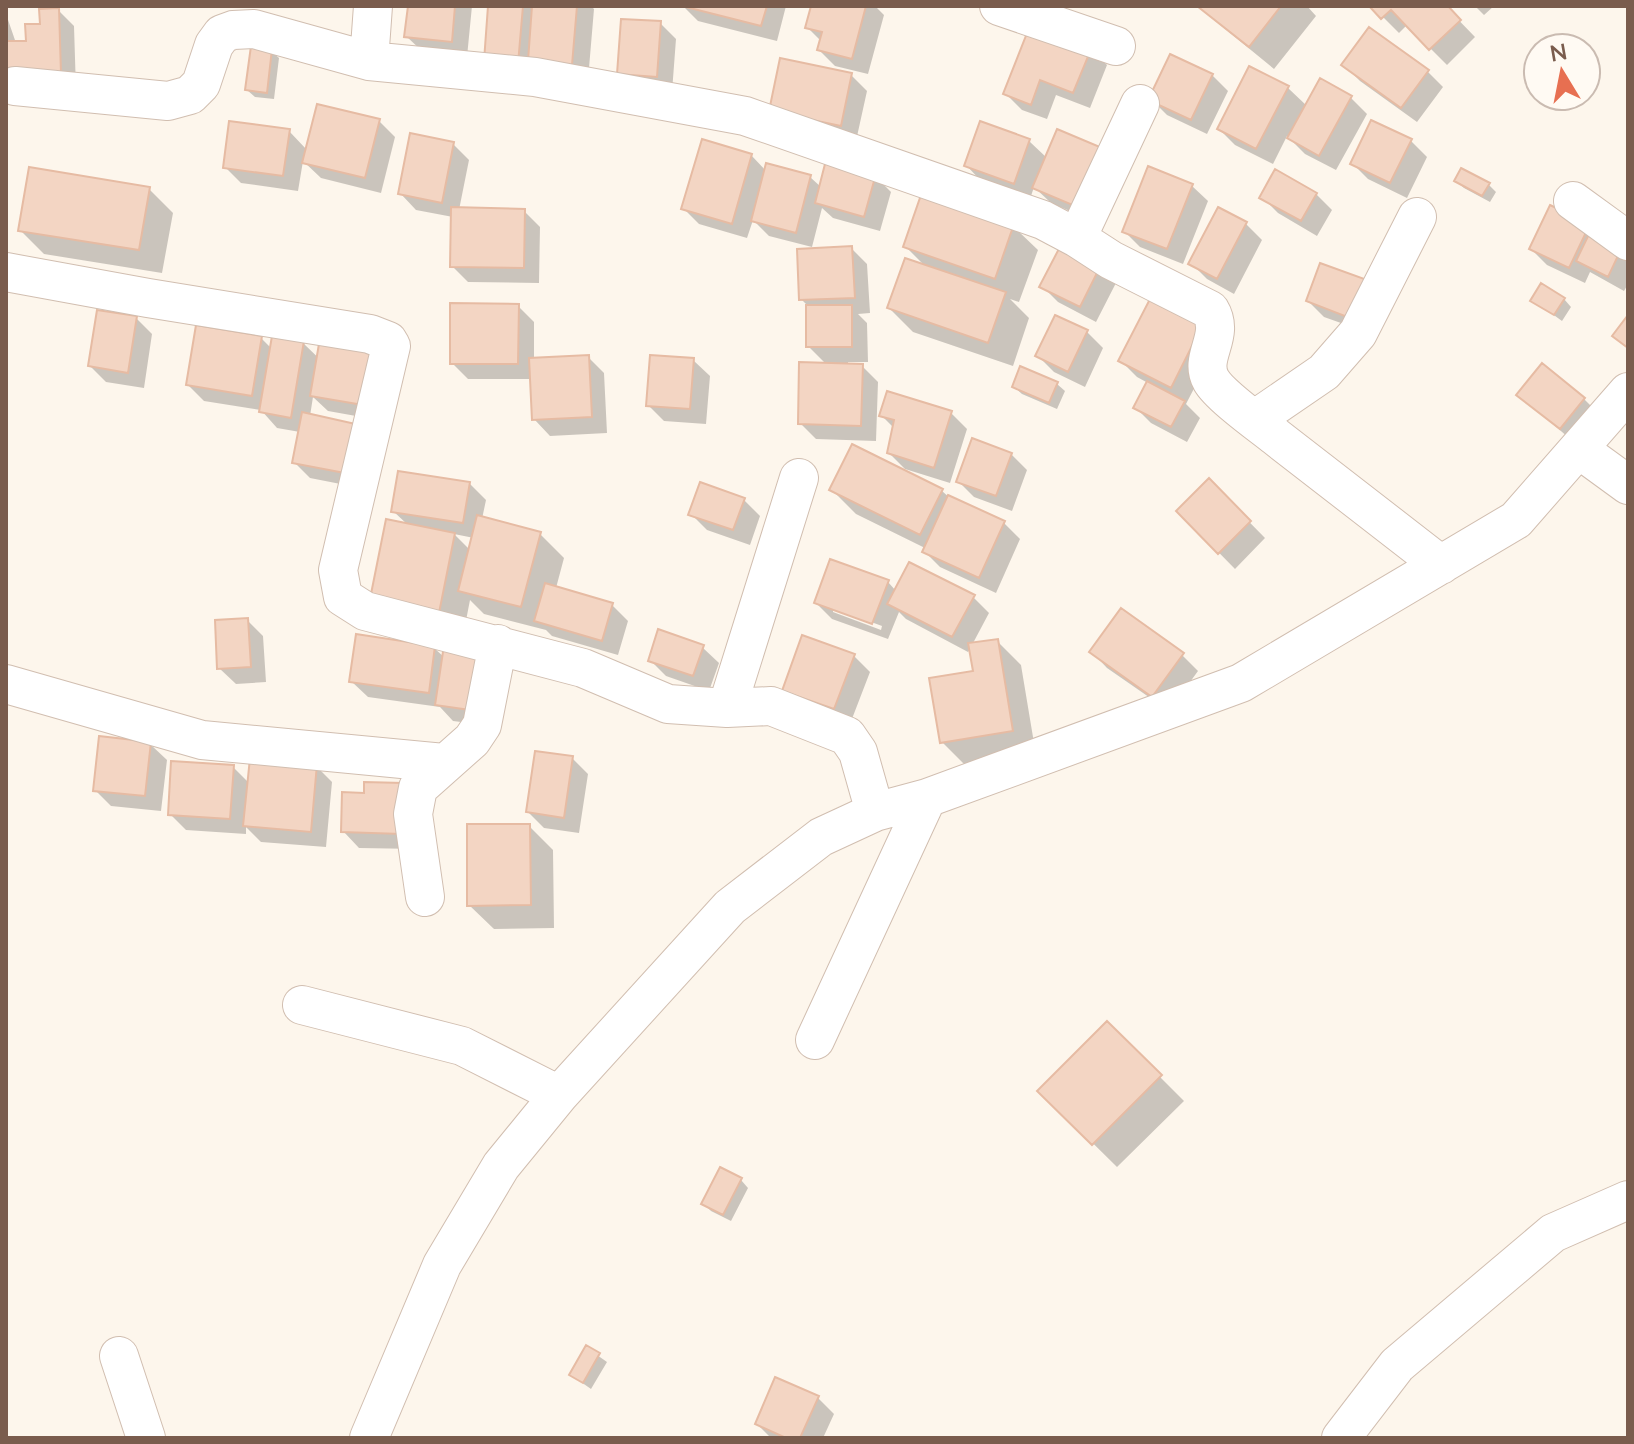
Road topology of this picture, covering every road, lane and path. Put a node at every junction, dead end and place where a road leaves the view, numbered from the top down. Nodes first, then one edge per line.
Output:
1 (373, 6) edge
2 (999, 6) edge
3 (1116, 46) dead end
4 (369, 61) junction
5 (15, 86) dead end
6 (1140, 104) dead end
7 (1573, 201) dead end
8 (1417, 217) dead end
9 (1077, 238) junction
10 (1628, 241) edge
11 (6, 272) edge
12 (1628, 392) edge
13 (1254, 420) junction
14 (1580, 450) junction
15 (799, 478) dead end
16 (1628, 485) edge
17 (1441, 565) junction
18 (498, 644) junction
19 (6, 684) edge
20 (727, 708) junction
21 (444, 763) junction
22 (927, 798) junction
23 (875, 812) junction
24 (425, 897) dead end
25 (302, 1005) dead end
26 (815, 1040) dead end
27 (559, 1095) junction
28 (1628, 1200) edge
29 (119, 1356) dead end
30 (146, 1438) edge
31 (369, 1438) edge
32 (1341, 1438) edge

1 - 4 street
2 - 3 street
4 - 5 street
4 - 9 street
6 - 9 street
7 - 10 street
8 - 13 street
9 - 13 street
11 - 18 street
12 - 14 street
13 - 17 street
14 - 16 street
14 - 17 street
15 - 20 street
17 - 22 street
18 - 20 street
18 - 21 street
19 - 21 street
20 - 23 street
21 - 24 street
22 - 23 street
22 - 26 street
23 - 27 street
25 - 27 street
27 - 31 street
28 - 32 street
29 - 30 street

